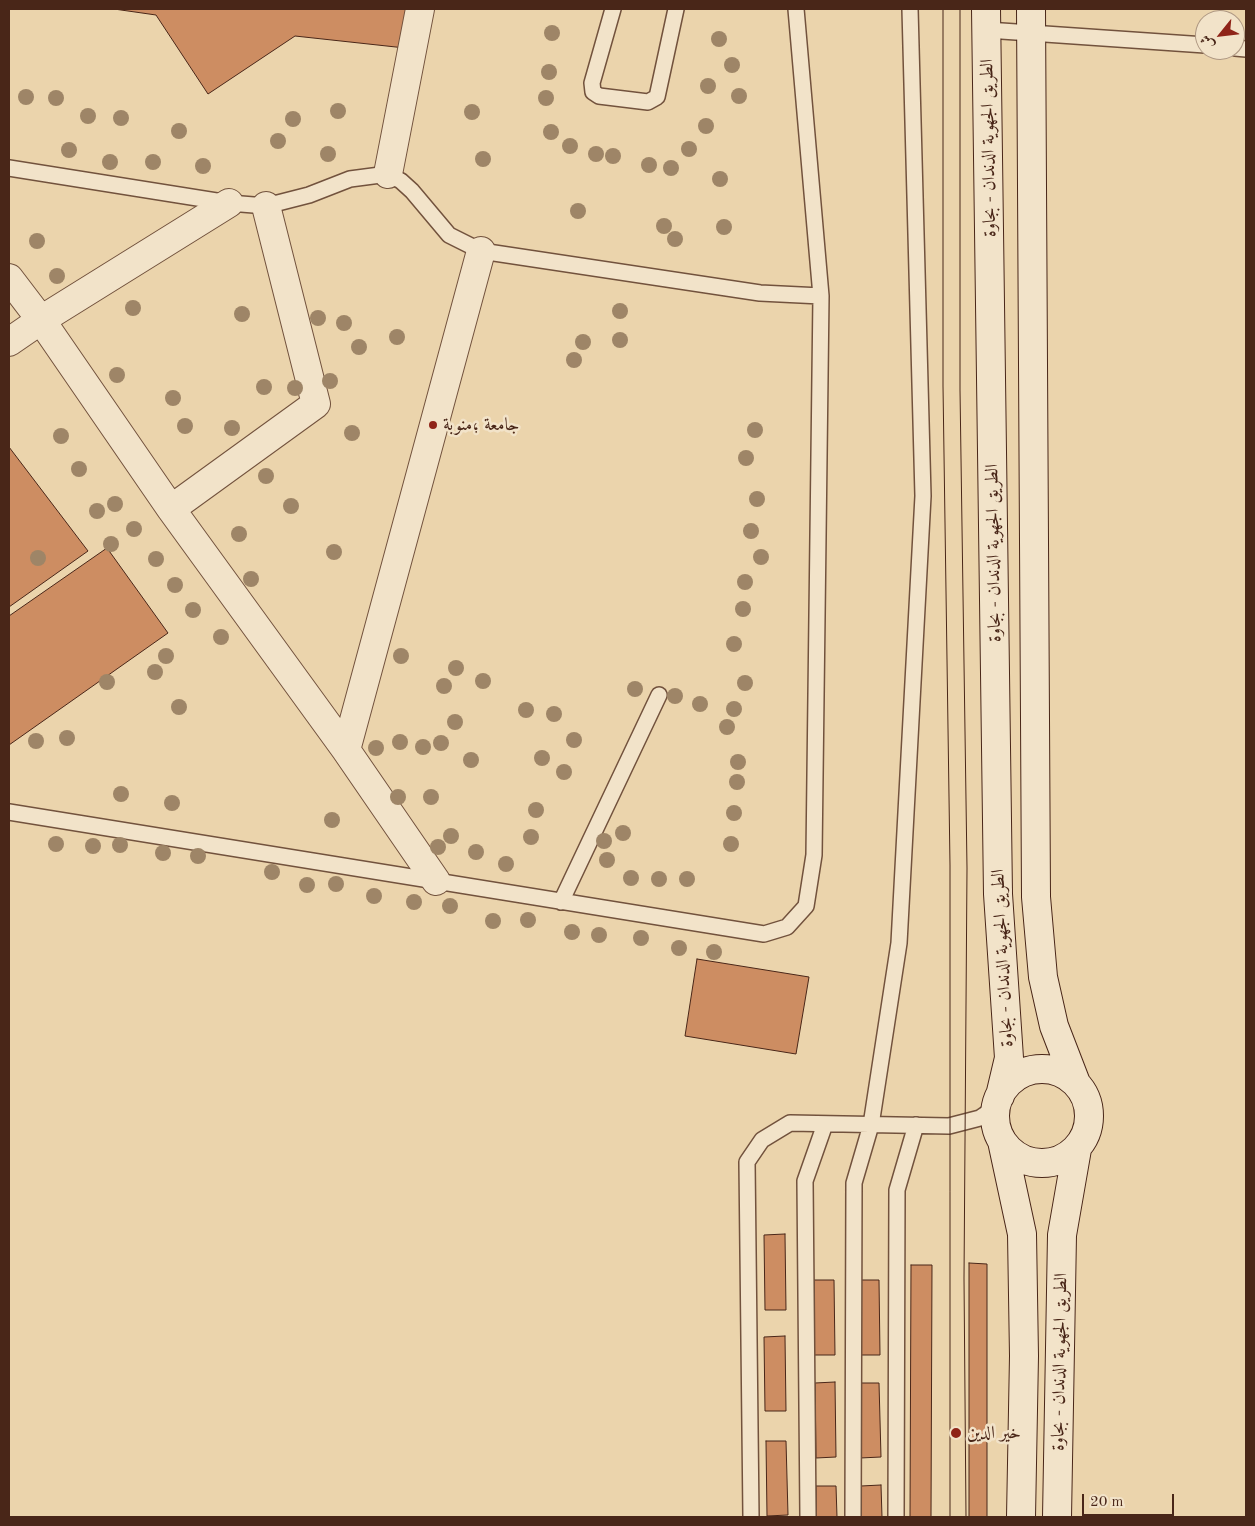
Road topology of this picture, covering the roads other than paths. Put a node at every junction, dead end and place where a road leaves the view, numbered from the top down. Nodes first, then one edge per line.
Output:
1 (420, 9) edge
2 (613, 9) edge
3 (676, 9) edge
4 (796, 9) edge
5 (910, 9) edge
6 (987, 20) edge
7 (1032, 20) edge
8 (1195, 44) edge
9 (9, 168) edge
10 (388, 174) junction
11 (229, 202) junction
12 (266, 206) junction
13 (481, 251) junction
14 (9, 278) edge
15 (821, 296) junction
16 (41, 320) junction
17 (9, 342) edge
18 (171, 509) junction
19 (659, 695) dead end
20 (346, 750) junction
21 (9, 812) edge
22 (436, 881) junction
23 (561, 902) junction
24 (1076, 1083) junction
25 (998, 1101) junction
26 (825, 1124) junction
27 (871, 1124) junction
28 (916, 1125) junction
29 (1002, 1141) junction
30 (1077, 1149) junction
31 (751, 1517) edge
32 (808, 1517) edge
33 (854, 1517) edge
34 (896, 1517) edge
35 (1021, 1517) edge
36 (1057, 1517) edge

1 - 10 main road
2 - 3 lane
4 - 15 lane
5 - 27 lane
6 - 7 lane
6 - 25 main road, الطريق الجهوية الدندان - بجاوة
7 - 8 lane
7 - 24 main road, الطريق الجهوية الدندان - بجاوة
9 - 11 lane
10 - 12 lane
10 - 13 lane
11 - 12 lane
11 - 16 main road
12 - 18 main road
13 - 15 lane
13 - 20 main road
14 - 16 main road
15 - 23 lane
16 - 17 main road
16 - 18 main road
18 - 20 main road
19 - 23 lane
20 - 22 main road
21 - 22 lane
22 - 23 lane
24 - 25 main road
24 - 30 main road
25 - 28 lane
25 - 29 main road
26 - 27 lane
26 - 31 lane
26 - 32 lane
27 - 28 lane
27 - 33 lane
28 - 34 lane
29 - 30 main road
29 - 35 main road, الطريق الجهوية الدندان - بجاوة
30 - 36 main road, الطريق الجهوية الدندان - بجاوة

